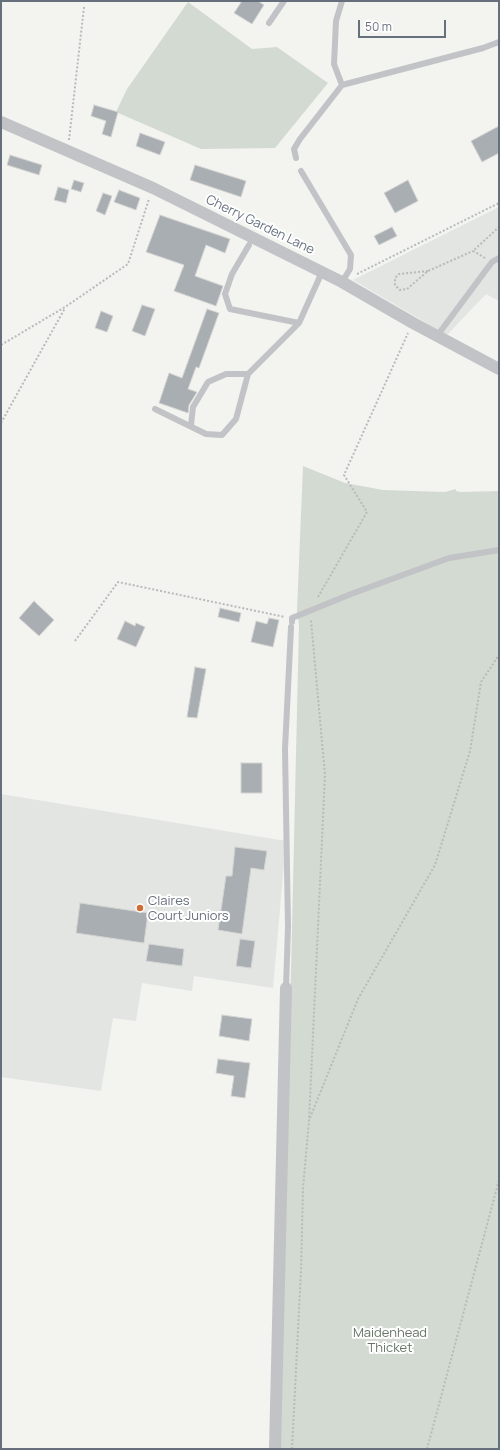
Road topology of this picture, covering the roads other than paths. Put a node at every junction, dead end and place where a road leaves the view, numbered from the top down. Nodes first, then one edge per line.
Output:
1 (284, 1) edge
2 (342, 1) edge
3 (269, 23) dead end
4 (499, 42) edge
5 (342, 85) junction
6 (1, 122) edge
7 (296, 158) dead end
8 (301, 171) dead end
9 (249, 245) dead end
10 (499, 258) edge
11 (322, 272) junction
12 (342, 282) junction
13 (298, 323) junction
14 (437, 336) junction
15 (499, 369) edge
16 (248, 374) junction
17 (156, 409) dead end
18 (191, 425) junction
19 (499, 550) edge
20 (286, 988) joint
21 (275, 1449) edge

1 - 3 lane
2 - 5 lane
4 - 5 lane
5 - 7 lane
6 - 11 street, Cherry Garden Lane
8 - 12 lane
9 - 13 lane
10 - 14 lane
11 - 12 street, Cherry Garden Lane
11 - 13 lane
12 - 14 street, Cherry Garden Lane
13 - 16 lane
14 - 15 street, Cherry Garden Lane
16 - 18 lane
16 - 18 lane
17 - 18 lane
19 - 20 lane
20 - 21 street

